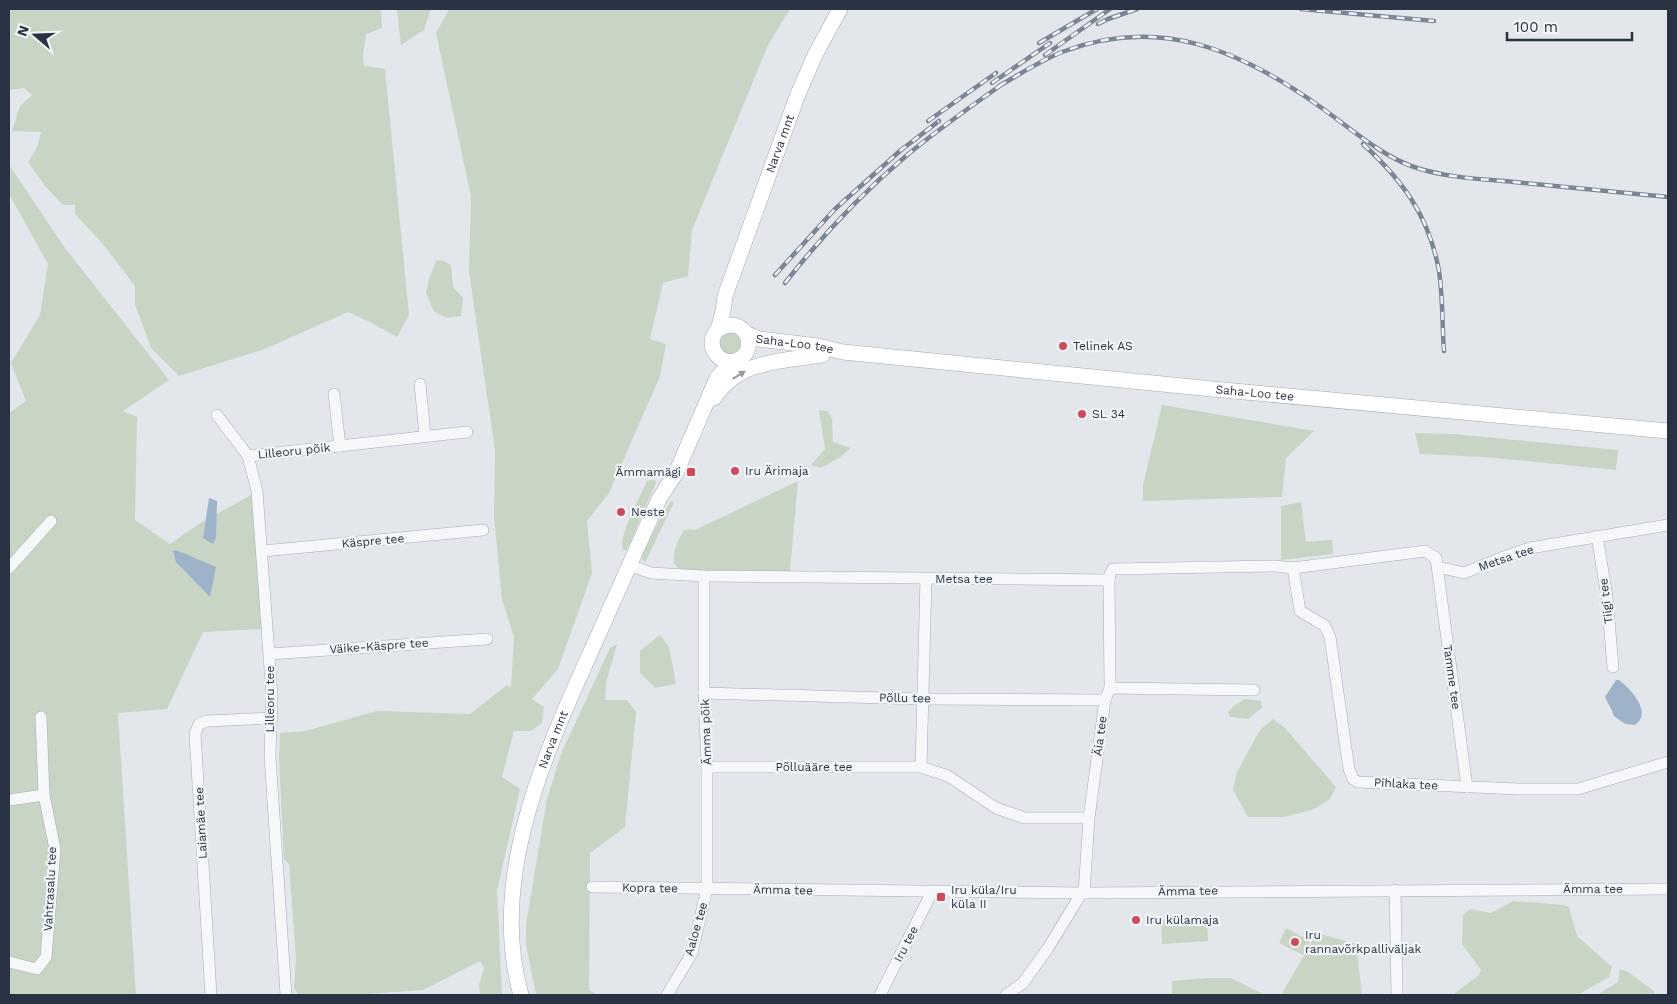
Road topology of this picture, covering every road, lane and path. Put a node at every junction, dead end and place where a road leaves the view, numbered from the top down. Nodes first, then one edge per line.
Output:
1 (840, 9) edge
2 (731, 284) junction
3 (719, 329) junction
4 (742, 330) junction
5 (714, 352) junction
6 (843, 352) junction
7 (746, 353) junction
8 (822, 355) junction
9 (731, 362) junction
10 (420, 384) dead end
11 (334, 394) dead end
12 (217, 415) dead end
13 (1668, 431) edge
14 (467, 432) dead end
15 (425, 436) junction
16 (690, 441) junction
17 (340, 446) junction
18 (248, 456) junction
19 (659, 499) junction
20 (51, 521) dead end
21 (1668, 525) edge
22 (483, 530) dead end
23 (1597, 536) junction
24 (263, 551) junction
25 (629, 566) junction
26 (1438, 566) junction
27 (9, 568) edge
28 (1293, 568) junction
29 (704, 576) junction
30 (926, 579) junction
31 (1110, 580) junction
32 (487, 639) dead end
33 (270, 654) junction
34 (1613, 667) dead end
35 (1110, 688) junction
36 (1254, 690) dead end
37 (704, 693) junction
38 (922, 699) junction
39 (1105, 700) junction
40 (41, 717) dead end
41 (271, 718) junction
42 (1668, 762) edge
43 (707, 767) junction
44 (921, 767) junction
45 (1467, 787) junction
46 (44, 796) junction
47 (9, 800) edge
48 (1089, 818) junction
49 (592, 887) dead end
50 (707, 888) junction
51 (1668, 888) edge
52 (1395, 890) junction
53 (932, 892) junction
54 (1082, 893) junction
55 (9, 962) edge
56 (211, 995) edge
57 (286, 995) edge
58 (521, 995) edge
59 (667, 995) edge
60 (880, 995) edge
61 (1006, 995) edge
62 (1397, 995) edge

1 - 2 main road, Narva mnt
2 - 3 main road, Narva mnt
2 - 4 main road, Narva mnt
3 - 4 main road
3 - 5 main road, Narva mnt
4 - 6 main road, Saha-Loo tee
4 - 7 main road, Narva mnt
5 - 9 main road
5 - 19 main road, Narva mnt
6 - 8 main road, Saha-Loo tee
6 - 13 main road, Saha-Loo tee
7 - 8 main road, Saha-Loo tee
7 - 9 main road, Narva mnt
16 -> 8 main road
9 - 16 main road, Narva mnt
10 - 15 street
11 - 17 street, Lilleoru põik
12 - 18 street, Lilleoru tee
14 - 15 street, Lilleoru põik
15 - 17 street, Lilleoru põik
16 - 19 main road, Narva mnt
17 - 18 street, Lilleoru põik
18 - 24 street, Lilleoru tee
19 - 25 main road, Narva mnt
20 - 27 street
21 - 23 street, Metsa tee
22 - 24 street, Käspre tee
23 - 26 street, Metsa tee
23 - 34 street, Tiigi tee
24 - 33 street, Lilleoru tee
25 - 29 street, Metsa tee
25 - 58 main road, Narva mnt
26 - 28 street, Metsa tee
26 - 45 street, Tamme tee
28 - 31 street, Metsa tee
28 - 45 street, Pihlaka tee
29 - 30 street, Metsa tee
29 - 37 street, Ämma põik
30 - 31 street, Metsa tee
30 - 38 street
31 - 35 street, Äia tee
32 - 33 street, Väike-Käspre tee
33 - 41 street, Lilleoru tee
35 - 36 street
35 - 39 street, Äia tee
37 - 38 street, Põllu tee
37 - 43 street, Ämma põik
38 - 39 street, Põllu tee
38 - 44 street
39 - 48 street, Äia tee
40 - 46 street, Vahtrasalu tee
41 - 56 street, Laiamäe tee
41 - 57 street, Lilleoru tee
42 - 45 street, Pihlaka tee
43 - 44 street, Põlluääre tee
43 - 50 street, Ämma põik
44 - 48 street, Põlluääre tee
46 - 47 street
46 - 55 street, Vahtrasalu tee
48 - 54 street, Äia tee
49 - 50 street, Kopra tee
50 - 53 street, Ämma tee
50 - 59 street, Aaloe tee
51 - 52 street, Ämma tee
52 - 54 street, Ämma tee
52 - 62 street
53 - 54 street, Ämma tee
53 - 60 street, Iru tee
54 - 61 street, Äia tee

